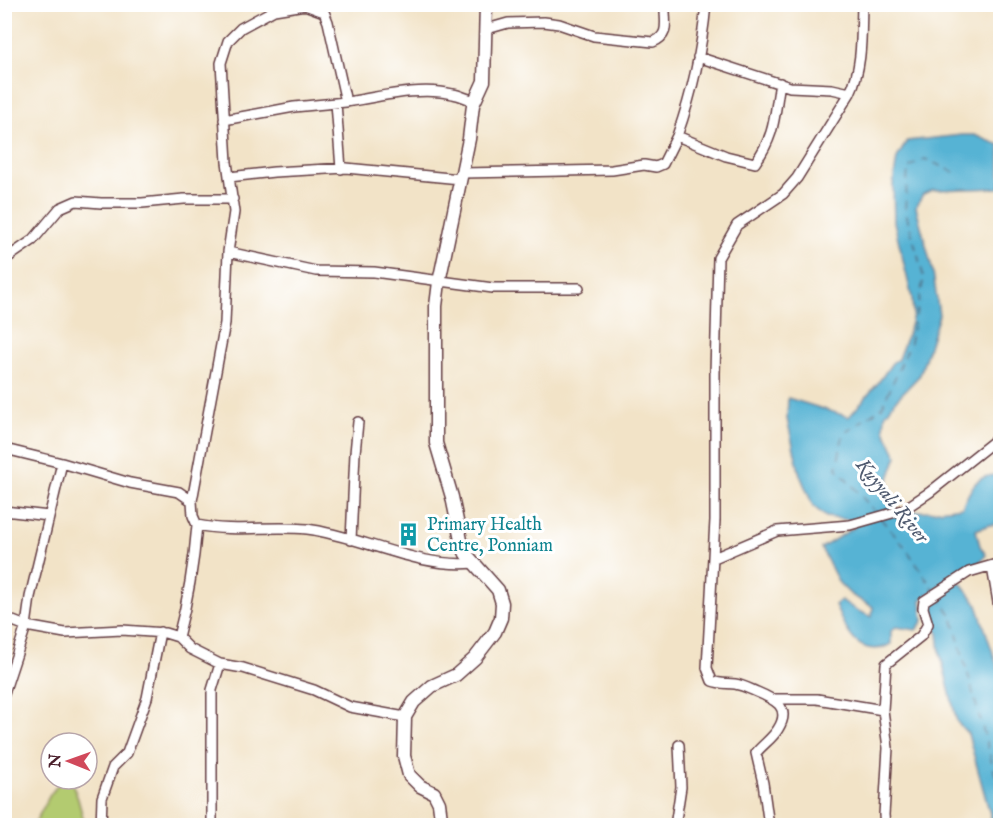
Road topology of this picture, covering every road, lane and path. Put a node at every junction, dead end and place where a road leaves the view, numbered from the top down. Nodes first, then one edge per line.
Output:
1 (486, 4) edge
2 (665, 4) edge
3 (862, 4) edge
4 (704, 5) edge
5 (315, 6) edge
6 (274, 7) edge
7 (487, 29) junction
8 (698, 57) junction
9 (780, 83) junction
10 (850, 93) junction
11 (475, 101) junction
12 (341, 103) junction
13 (224, 120) junction
14 (676, 136) junction
15 (341, 169) junction
16 (460, 176) junction
17 (229, 177) junction
18 (233, 200) junction
19 (228, 252) junction
20 (4, 260) edge
21 (439, 282) junction
22 (579, 288) dead end
23 (358, 422) dead end
24 (1000, 433) edge
25 (4, 447) edge
26 (62, 463) junction
27 (192, 501) junction
28 (4, 511) edge
29 (49, 516) junction
30 (197, 525) junction
31 (351, 540) junction
32 (714, 558) junction
33 (474, 563) junction
34 (996, 565) edge
35 (1000, 614) edge
36 (4, 622) edge
37 (27, 626) junction
38 (160, 632) junction
39 (178, 637) junction
40 (220, 664) junction
41 (4, 693) edge
42 (775, 699) junction
43 (883, 710) junction
44 (405, 717) junction
45 (679, 746) dead end
46 (101, 825) edge
47 (212, 825) edge
48 (442, 825) edge
49 (675, 825) edge
50 (769, 825) edge
51 (885, 825) edge

1 - 7 main road
2 - 7 street
3 - 10 street
4 - 8 street
5 - 6 street
5 - 12 street
6 - 13 street
7 - 11 main road
8 - 9 street
8 - 14 street
9 - 10 street
9 - 14 street
10 - 32 street
11 - 12 street
11 - 16 main road
12 - 13 street
12 - 15 street
13 - 17 street
14 - 16 street
15 - 16 street
15 - 17 street
16 - 21 main road
17 - 18 street
18 - 19 street
18 - 20 street
19 - 21 street
19 - 27 street
21 - 22 street
21 - 33 main road
23 - 31 street
24 - 32 street
25 - 26 street
26 - 27 street
26 - 29 street
27 - 30 street
28 - 29 street
29 - 37 street
30 - 31 street
30 - 39 street
31 - 33 street
32 - 42 street
33 - 44 main road
34 - 35 street
34 - 43 street
36 - 37 street
37 - 38 street
37 - 41 street
38 - 39 street
38 - 46 street
39 - 40 street
40 - 44 street
40 - 47 street
42 - 43 street
42 - 50 street
43 - 51 street
44 - 48 main road
45 - 49 street

